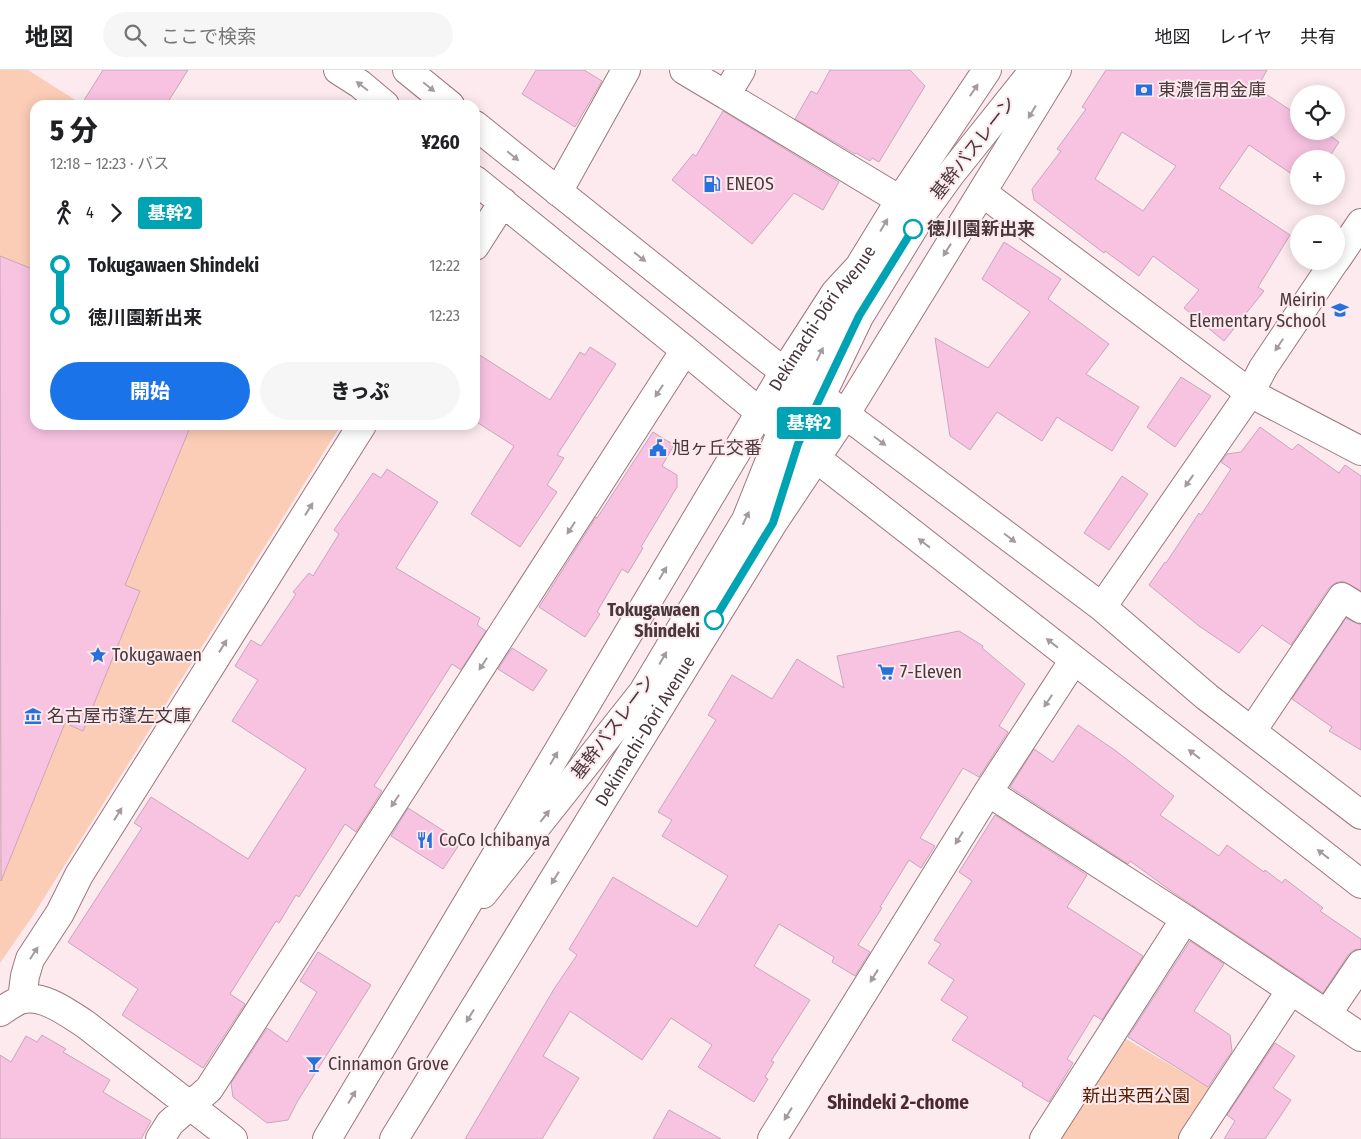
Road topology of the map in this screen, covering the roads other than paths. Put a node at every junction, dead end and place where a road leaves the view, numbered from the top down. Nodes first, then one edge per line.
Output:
1 (338, 70) edge
2 (407, 70) edge
3 (626, 70) edge
4 (684, 70) edge
5 (741, 70) edge
6 (987, 70) edge
7 (1034, 70) edge
8 (1057, 70) edge
9 (726, 95) junction
10 (379, 100) edge
11 (444, 100) edge
12 (480, 129) edge
13 (480, 184) edge
14 (558, 192) junction
15 (983, 193) junction
16 (900, 200) junction
17 (502, 202) junction
18 (1361, 223) edge
19 (480, 238) edge
20 (1345, 247) edge
21 (1329, 270) edge
22 (685, 350) junction
23 (804, 384) junction
24 (1250, 393) junction
25 (759, 413) junction
26 (845, 416) junction
27 (359, 430) edge
28 (799, 444) junction
29 (1361, 451) edge
30 (1102, 607) junction
31 (1361, 609) edge
32 (1074, 660) junction
33 (1252, 732) junction
34 (988, 792) junction
35 (1361, 815) edge
36 (1361, 884) edge
37 (1185, 919) junction
38 (439, 950) junction
39 (1361, 964) edge
40 (1291, 990) junction
41 (11, 1006) edge
42 (1327, 1014) junction
43 (1361, 1037) edge
44 (189, 1106) junction
45 (160, 1139) edge
46 (233, 1139) edge
47 (327, 1139) edge
48 (394, 1139) edge
49 (772, 1139) edge
50 (1044, 1139) edge
51 (1193, 1139) edge

10 -> 1 street
2 -> 11 street
3 - 14 street
4 - 9 street
5 - 9 street
16 -> 6 street, Dekimachi-Dōri Avenue
7 -> 23 street, 基幹バスレーン
8 -> 15 street, Dekimachi-Dōri Avenue
9 - 16 street
12 -> 14 street
13 - 17 street
14 -> 23 street
15 - 24 street
15 -> 26 street, Dekimachi-Dōri Avenue
23 -> 16 street, Dekimachi-Dōri Avenue
17 - 19 street
17 - 22 street
18 - 20 street
21 -> 24 street
22 - 25 street
22 -> 44 street
23 - 25 street, Dekimachi-Dōri Avenue
23 - 26 street
23 - 28 street, 基幹バスレーン
24 - 29 street
24 -> 30 street
25 - 28 street
38 -> 25 street, Dekimachi-Dōri Avenue
26 - 28 street, Dekimachi-Dōri Avenue
26 -> 30 street
41 -> 27 street
32 -> 28 street
38 -> 28 street, 基幹バスレーン
28 -> 48 street, Dekimachi-Dōri Avenue
30 - 33 street
31 - 33 street
32 -> 34 street
36 -> 32 street
33 - 35 street
34 - 37 street
34 -> 49 street
37 - 40 street
37 - 50 street
47 -> 38 street, Dekimachi-Dōri Avenue
39 - 42 street
40 - 42 street
40 - 51 street
41 - 44 street
42 - 43 street
44 - 45 street
44 - 46 street

